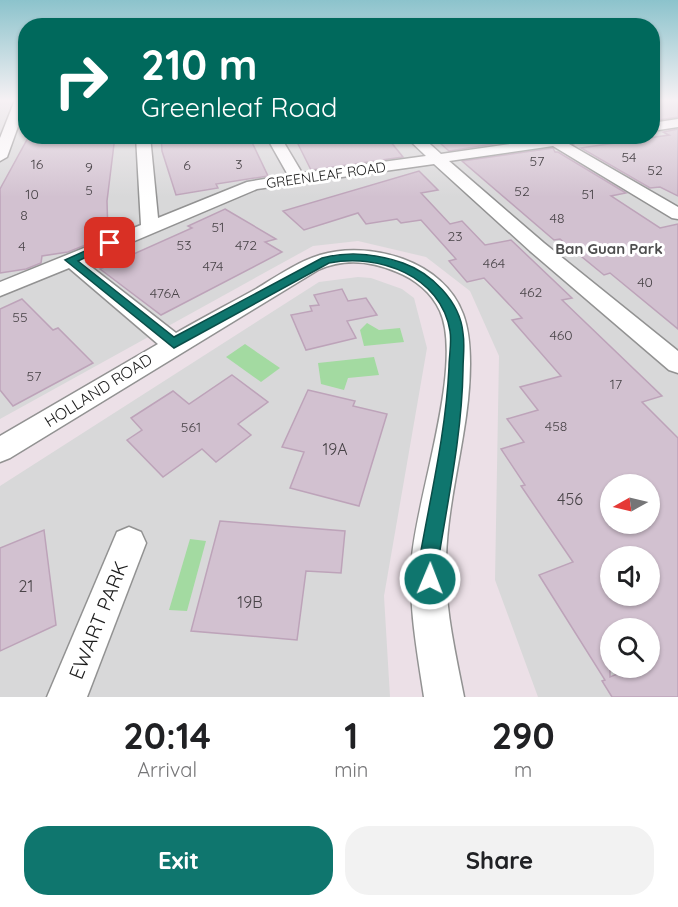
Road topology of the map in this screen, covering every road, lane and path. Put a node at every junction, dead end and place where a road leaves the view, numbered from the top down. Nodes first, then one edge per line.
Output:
1 (9, 133) edge
2 (144, 144) edge
3 (278, 144) edge
4 (420, 144) edge
5 (530, 144) edge
6 (559, 144) edge
7 (0, 157) edge
8 (436, 161) junction
9 (298, 179) junction
10 (678, 214) edge
11 (150, 226) junction
12 (71, 260) junction
13 (0, 290) edge
14 (174, 344) junction
15 (678, 364) edge
16 (0, 450) edge
17 (129, 543) dead end
18 (67, 697) edge
19 (444, 697) edge

1 - 7 street
2 - 11 street
3 - 9 street
4 - 8 street
5 - 8 street, GREENLEAF ROAD
6 - 10 street
8 - 9 street, GREENLEAF ROAD
8 - 15 street
9 - 11 street, GREENLEAF ROAD
11 - 12 street, GREENLEAF ROAD
12 - 13 street, GREENLEAF ROAD
12 - 14 street
14 - 16 street, HOLLAND ROAD
14 - 19 street, HOLLAND ROAD
17 - 18 street, EWART PARK

